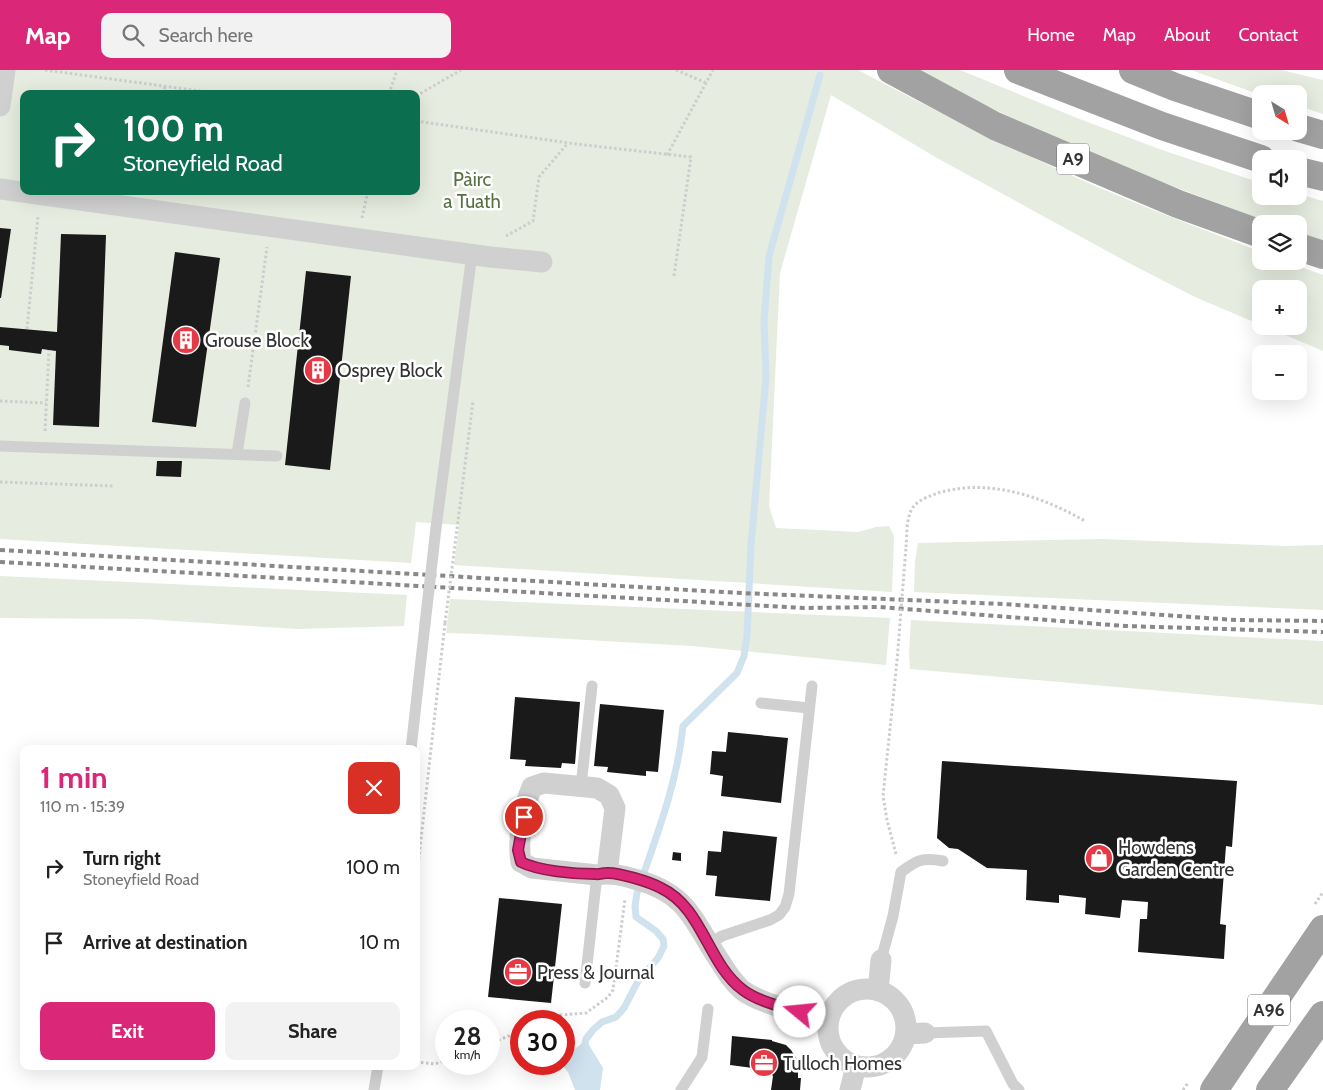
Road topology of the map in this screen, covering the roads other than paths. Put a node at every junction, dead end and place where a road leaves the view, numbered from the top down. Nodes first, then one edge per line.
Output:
1 (5, 70) edge
2 (891, 70) edge
3 (1018, 70) edge
4 (1133, 70) edge
5 (0, 106) edge
6 (1252, 113) edge
7 (1308, 131) edge
8 (1323, 135) edge
9 (1252, 156) edge
10 (1307, 173) edge
11 (1323, 177) edge
12 (0, 189) edge
13 (20, 192) edge
14 (47, 195) edge
15 (1252, 231) edge
16 (1307, 250) edge
17 (481, 255) junction
18 (1323, 255) edge
19 (542, 262) dead end
20 (245, 403) road end
21 (0, 446) edge
22 (237, 454) junction
23 (276, 456) dead end
24 (592, 686) dead end
25 (812, 686) dead end
26 (761, 703) dead end
27 (809, 708) junction
28 (411, 745) edge
29 (581, 786) junction
30 (943, 861) dead end
31 (602, 874) junction
32 (1323, 929) edge
33 (708, 945) junction
34 (881, 960) joint
35 (585, 983) dead end
36 (878, 991) junction
37 (708, 1009) dead end
38 (1323, 1014) edge
39 (828, 1021) junction
40 (916, 1033) junction
41 (856, 1066) junction
42 (377, 1070) edge
43 (374, 1090) edge
44 (681, 1090) edge
45 (850, 1090) edge
46 (1019, 1090) edge
47 (1214, 1090) edge
48 (1270, 1090) edge

1 - 5 street
2 - 15 highway, A9
3 - 9 highway
4 - 6 highway
7 - 8 highway
10 - 11 highway
12 - 13 street
14 - 17 street
16 - 18 highway
17 - 19 street
17 - 28 lane, bridge
20 - 22 lane
21 - 22 lane
22 - 23 lane
24 - 29 lane
25 - 27 lane
26 - 27 lane
27 - 33 lane
29 - 31 street
29 - 31 street
30 - 34 lane
31 - 33 street
31 - 35 lane
32 - 47 highway, A96
33 - 39 street
34 - 36 street
36 - 39 street
36 - 40 street
37 - 44 lane
38 - 48 highway, A96
39 - 41 street
40 - 41 street
40 - 46 lane
41 - 45 street
42 - 43 lane

